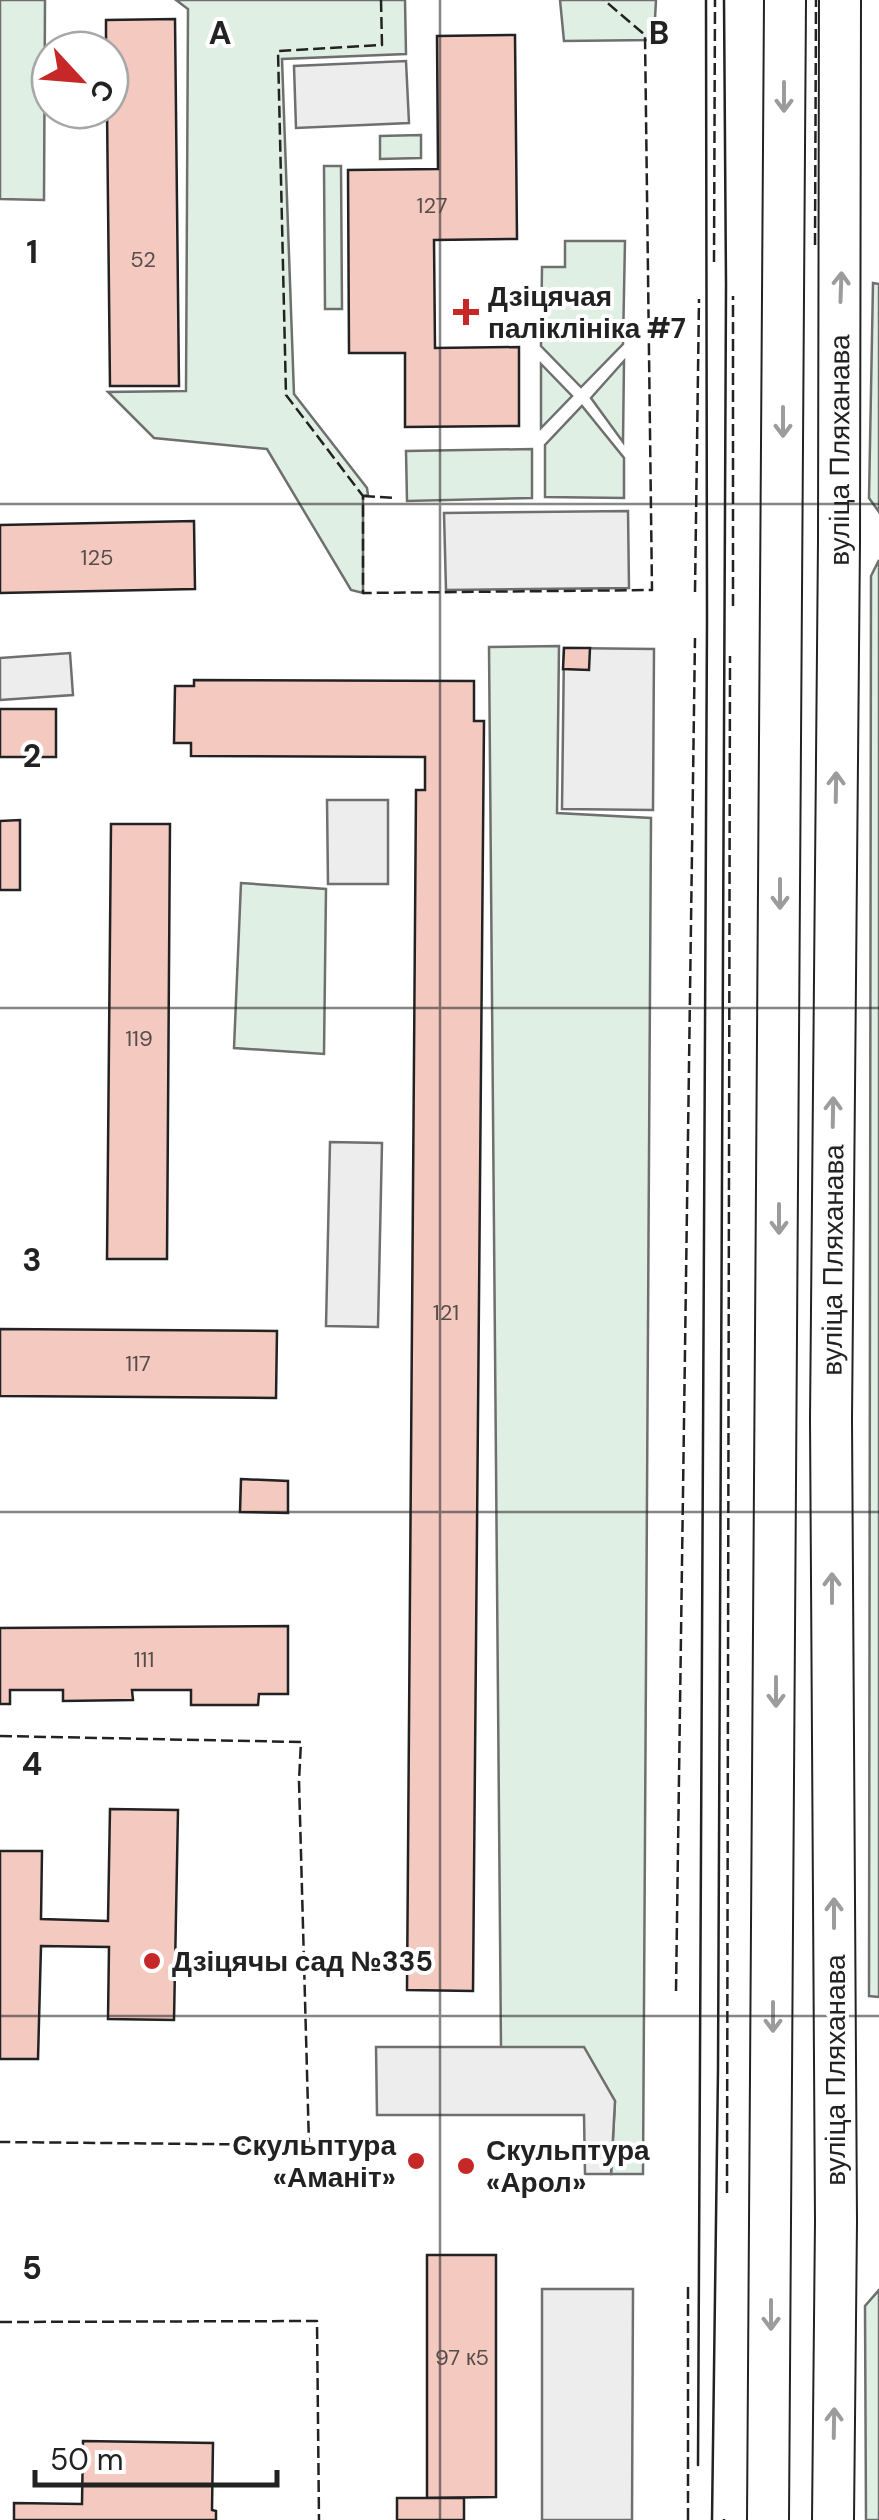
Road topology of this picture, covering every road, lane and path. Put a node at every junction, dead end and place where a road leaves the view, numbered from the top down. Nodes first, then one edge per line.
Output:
1 (785, 0) edge
2 (840, 0) edge
3 (778, 1420) junction
4 (830, 1420) junction
5 (768, 2520) edge
6 (833, 2520) edge

1 -> 3 main road, вуліца Пляханава
4 -> 2 main road, вуліца Пляханава
3 - 4 main road
3 -> 5 main road, вуліца Пляханава
6 -> 4 main road, вуліца Пляханава

